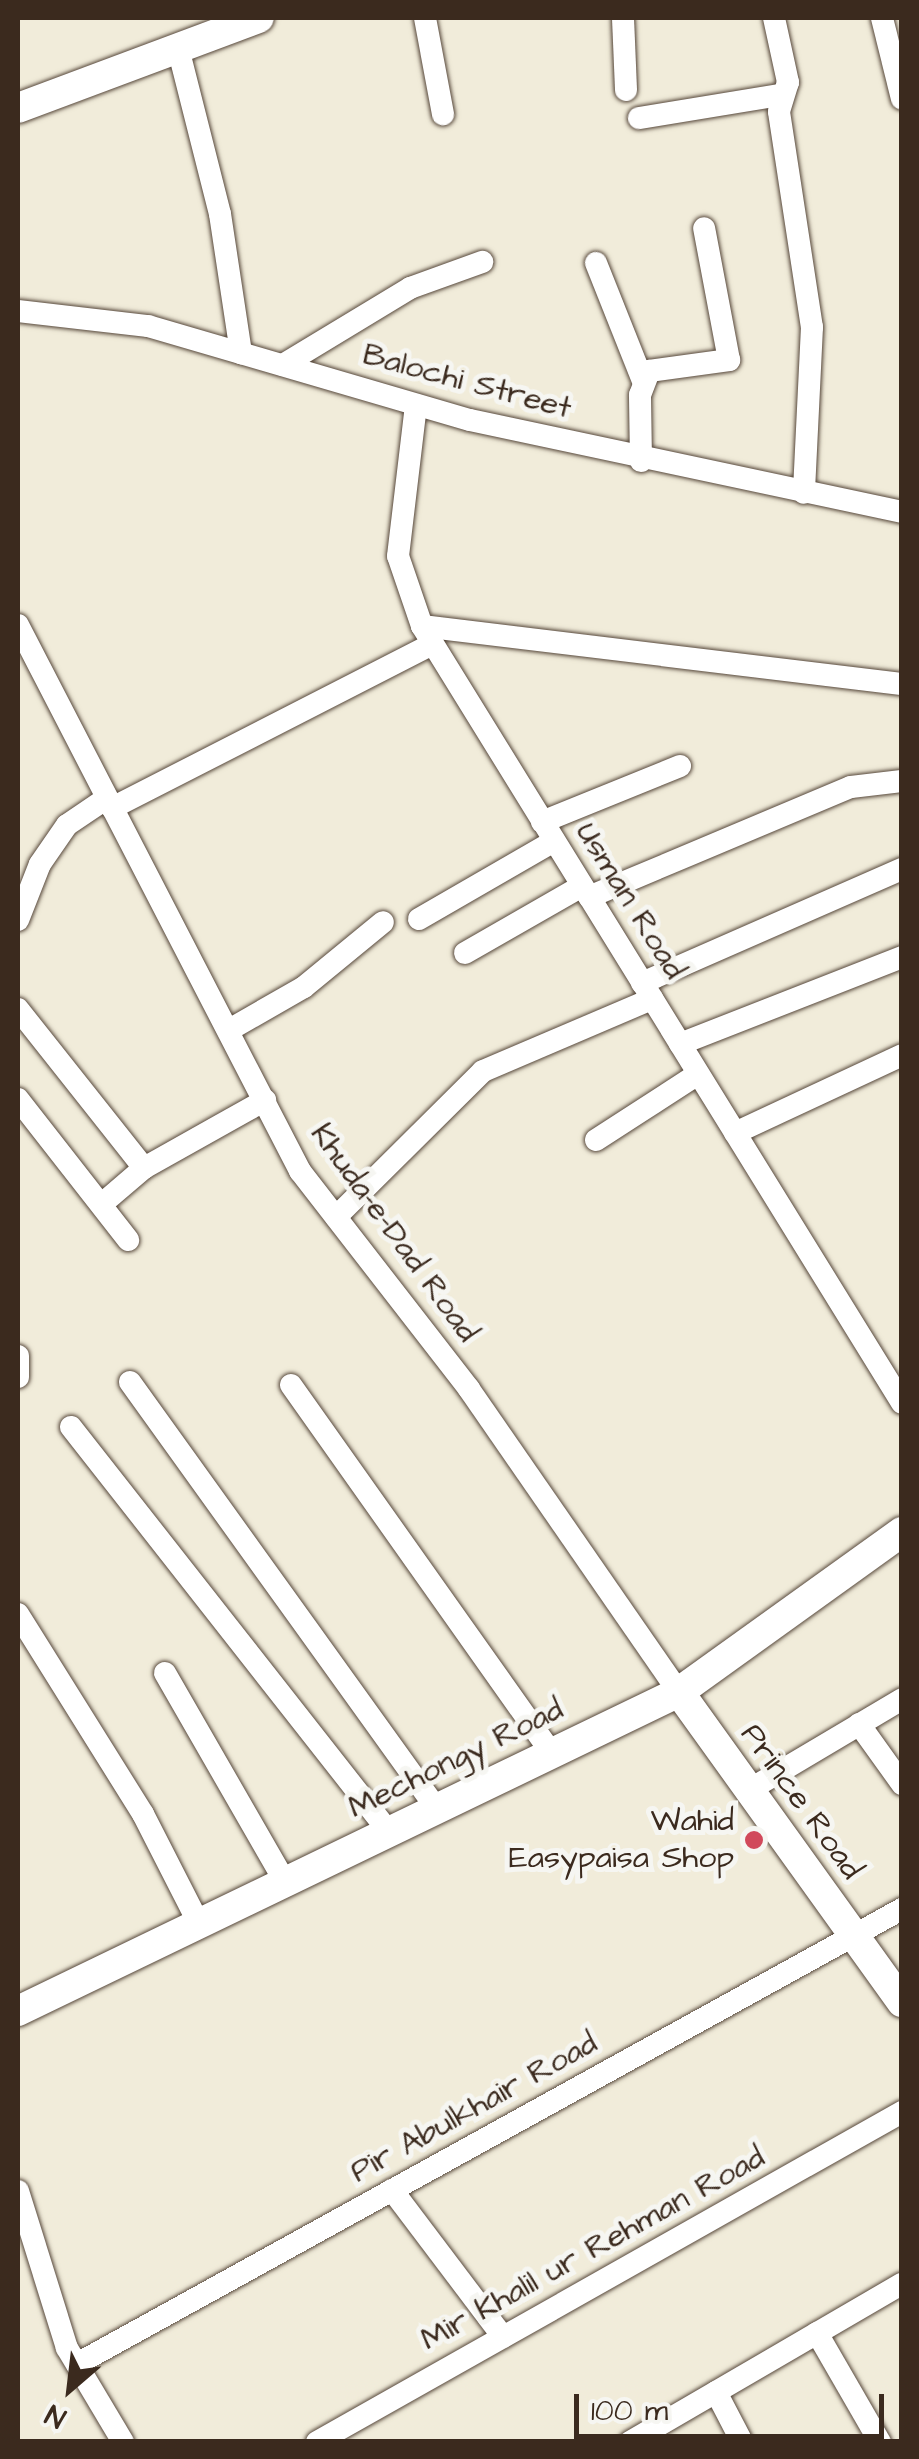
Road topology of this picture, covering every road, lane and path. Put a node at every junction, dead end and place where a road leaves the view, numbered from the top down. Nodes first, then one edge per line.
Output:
1 (259, 18) edge
2 (425, 18) edge
3 (623, 18) edge
4 (774, 18) edge
5 (882, 18) edge
6 (178, 48) junction
7 (626, 90) dead end
8 (780, 95) junction
9 (902, 99) edge
10 (18, 108) edge
11 (442, 114) dead end
12 (639, 118) dead end
13 (704, 228) dead end
14 (482, 262) dead end
15 (596, 264) dead end
16 (18, 311) edge
17 (241, 353) junction
18 (283, 365) junction
19 (643, 381) junction
20 (416, 405) junction
21 (641, 460) junction
22 (804, 494) junction
23 (902, 512) edge
24 (18, 625) edge
25 (428, 635) junction
26 (902, 684) edge
27 (680, 766) dead end
28 (902, 782) edge
29 (110, 803) junction
30 (548, 831) junction
31 (902, 869) edge
32 (586, 892) junction
33 (419, 919) dead end
34 (18, 920) edge
35 (384, 922) dead end
36 (465, 953) dead end
37 (902, 957) edge
38 (647, 991) junction
39 (18, 1009) edge
40 (229, 1030) junction
41 (680, 1044) junction
42 (902, 1054) edge
43 (698, 1074) junction
44 (18, 1099) edge
45 (265, 1100) junction
46 (735, 1134) junction
47 (596, 1140) dead end
48 (144, 1168) junction
49 (103, 1203) junction
50 (336, 1216) junction
51 (128, 1240) dead end
52 (18, 1356) edge
53 (18, 1377) edge
54 (130, 1382) dead end
55 (291, 1386) dead end
56 (902, 1403) edge
57 (71, 1427) dead end
58 (902, 1532) edge
59 (18, 1614) edge
60 (165, 1673) dead end
61 (679, 1692) junction
62 (902, 1699) edge
63 (859, 1724) junction
64 (550, 1751) junction
65 (902, 1784) edge
66 (750, 1790) junction
67 (436, 1809) junction
68 (388, 1832) junction
69 (284, 1880) junction
70 (902, 1909) edge
71 (199, 1924) junction
72 (854, 1935) junction
73 (902, 2002) edge
74 (18, 2011) edge
75 (902, 2112) edge
76 (392, 2190) junction
77 (18, 2191) edge
78 (902, 2284) edge
79 (817, 2334) junction
80 (503, 2338) junction
81 (78, 2364) junction
82 (716, 2392) junction
83 (124, 2442) edge
84 (317, 2442) edge
85 (630, 2442) edge
86 (742, 2442) edge
87 (880, 2442) edge

1 - 6 street
2 - 11 street
3 - 7 street
4 - 8 street
5 - 9 street
6 - 10 street
6 - 17 street
8 - 12 street
8 - 22 street
13 - 19 street
14 - 18 street
15 - 19 street
16 - 17 street, Balochi Street
17 - 18 street, Balochi Street
18 - 20 street, Balochi Street
19 - 21 street
20 - 21 street, Balochi Street
20 - 25 street, Usman Road
21 - 22 street, Balochi Street
22 - 23 street, Balochi Street
24 - 29 street, Khuda-e-Dad Road
25 - 26 street
25 - 29 street
25 - 30 street, Usman Road
27 - 30 street
28 - 32 street
29 - 34 street
29 - 40 street, Khuda-e-Dad Road
30 - 32 street, Usman Road
30 - 33 street
31 - 38 street
32 - 36 street
32 - 38 street, Usman Road
35 - 40 street
37 - 41 street
38 - 41 street, Usman Road
38 - 50 street
39 - 48 street
40 - 45 street, Khuda-e-Dad Road
41 - 43 street, Usman Road
42 - 46 street
43 - 46 street, Usman Road
43 - 47 street
44 - 49 street
45 - 48 street
45 - 50 street, Khuda-e-Dad Road
46 - 56 street, Usman Road
48 - 49 street
49 - 51 street
50 - 61 street, Khuda-e-Dad Road
52 - 53 street
54 - 67 street
55 - 64 street
57 - 68 street
58 - 61 street, Mechongy Road
59 - 71 street
60 - 69 street
61 - 64 street, Mechongy Road
61 - 66 street, Prince Road
62 - 63 street
63 - 65 street
63 - 66 street
64 - 67 street, Mechongy Road
66 - 72 street, Prince Road
67 - 68 street, Mechongy Road
68 - 69 street, Mechongy Road
69 - 71 street, Mechongy Road
70 - 72 street, Pir Abulkhair Road
71 - 74 street, Mechongy Road
72 - 73 street, Prince Road
72 - 76 street, Pir Abulkhair Road
75 - 80 street, Mir Khalil ur Rehman Road
76 - 80 street
76 - 81 street, Pir Abulkhair Road
77 - 81 street
78 - 79 street
79 - 82 street
79 - 87 street
80 - 84 street, Mir Khalil ur Rehman Road
81 - 83 street
82 - 85 street
82 - 86 street

